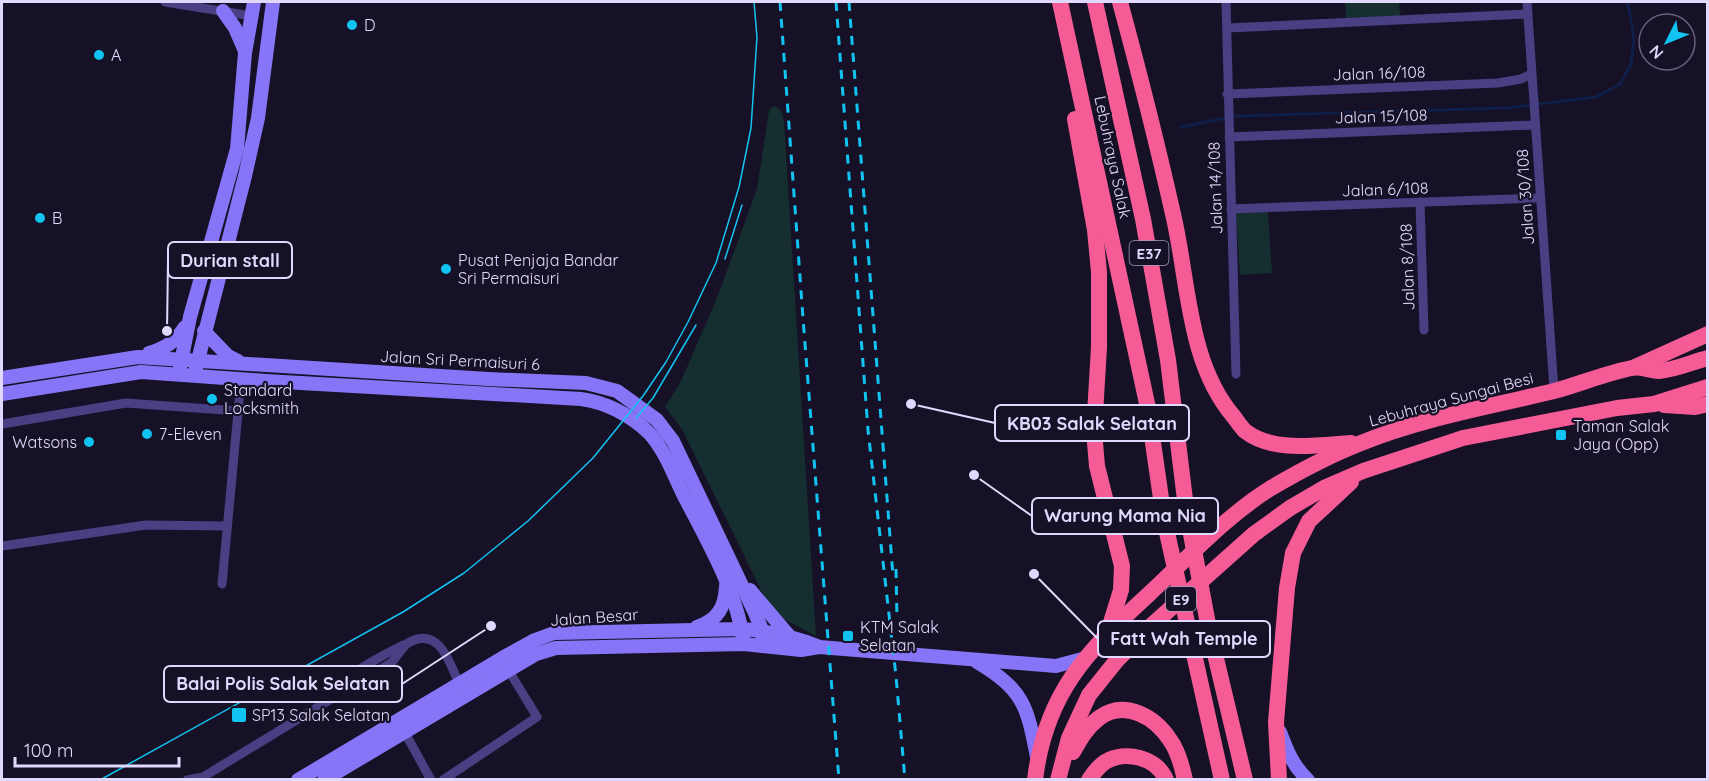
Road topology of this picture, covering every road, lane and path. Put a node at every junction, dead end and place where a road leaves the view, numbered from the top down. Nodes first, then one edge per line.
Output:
1 (165, 2) edge
2 (1060, 2) edge
3 (1095, 2) edge
4 (1120, 2) edge
5 (1226, 2) edge
6 (1527, 2) edge
7 (261, 5) edge
8 (223, 11) junction
9 (1528, 15) junction
10 (1227, 28) junction
11 (1068, 39) junction
12 (245, 53) junction
13 (1531, 74) junction
14 (1227, 94) junction
15 (1534, 122) junction
16 (1229, 137) junction
17 (1540, 198) junction
18 (1420, 202) junction
19 (1232, 209) junction
20 (190, 317) junction
21 (1424, 330) dead end
22 (204, 331) junction
23 (1707, 334) edge
24 (138, 357) junction
25 (1707, 358) edge
26 (182, 359) junction
27 (197, 360) junction
28 (242, 363) junction
29 (1635, 367) junction
30 (1236, 374) dead end
31 (178, 375) junction
32 (194, 376) junction
33 (2, 378) edge
34 (241, 380) junction
35 (1707, 387) edge
36 (1554, 390) junction
37 (2, 394) edge
38 (1654, 404) junction
39 (1707, 404) edge
40 (238, 411) junction
41 (2, 424) edge
42 (1361, 442) junction
43 (1363, 471) junction
44 (227, 526) junction
45 (2, 546) edge
46 (732, 578) junction
47 (222, 584) dead end
48 (742, 628) junction
49 (689, 630) junction
50 (762, 630) junction
51 (1107, 636) junction
52 (790, 637) junction
53 (744, 644) junction
54 (763, 645) junction
55 (819, 647) junction
56 (1086, 658) junction
57 (976, 661) junction
58 (509, 671) junction
59 (459, 684) junction
60 (1276, 722) junction
61 (404, 731) junction
62 (1038, 758) junction
63 (1093, 774) edge
64 (1058, 778) edge
65 (187, 780) edge
66 (298, 780) edge
67 (324, 780) edge
68 (431, 780) edge
69 (443, 780) edge
70 (1035, 780) edge
71 (1166, 780) edge
72 (1185, 780) edge
73 (1222, 780) edge
74 (1245, 780) edge
75 (1279, 780) edge
76 (1308, 780) edge

1 - 8 street
2 - 11 highway, Lebuhraya Salak / E37
3 - 74 highway, Lebuhraya Salak / E37
4 - 42 highway
5 - 10 street, Jalan 14/108
6 - 9 street, Jalan 30/108
7 - 8 street
7 - 12 street
7 - 22 street
8 - 12 street
9 - 10 street
9 - 13 street, Jalan 30/108
10 - 14 street, Jalan 14/108
11 - 51 highway
11 - 73 highway, Lebuhraya Salak / E37
12 - 20 street
13 - 14 street, Jalan 16/108
13 - 15 street, Jalan 30/108
14 - 16 street, Jalan 14/108
15 - 16 street, Jalan 15/108
15 - 17 street, Jalan 30/108
16 - 19 street, Jalan 14/108
17 - 18 street, Jalan 6/108
17 - 36 street, Jalan 30/108
18 - 19 street, Jalan 6/108
18 - 21 street, Jalan 8/108
19 - 30 street, Jalan 14/108
20 - 24 street
20 - 26 street
22 - 27 street
22 - 28 street
23 - 29 highway
24 - 26 street, Jalan Sri Permaisuri 6
24 - 33 street, Jalan Sri Permaisuri 6
25 - 29 highway, Lebuhraya Sungai Besi / E9
26 - 27 street, Jalan Sri Permaisuri 6
26 - 31 street
27 - 28 street, Jalan Sri Permaisuri 6
27 - 32 street
28 - 46 street, Jalan Sri Permaisuri 6
29 - 36 highway, Lebuhraya Sungai Besi / E9
31 - 32 street, Jalan Sri Permaisuri 6
31 - 37 street, Jalan Sri Permaisuri 6
32 - 34 street, Jalan Sri Permaisuri 6
34 - 40 street
34 - 46 street, Jalan Sri Permaisuri 6
35 - 38 highway, E9
36 - 42 highway, Lebuhraya Sungai Besi / E9
38 - 39 highway
38 - 43 highway, E9
40 - 41 street
40 - 44 street
42 - 51 highway, Lebuhraya Sungai Besi / E9
43 - 60 highway
43 - 64 highway, E9
44 - 45 street
44 - 47 street
46 - 48 street, Jalan Sri Permaisuri 6
46 - 49 street
46 - 50 street, Jalan Sri Permaisuri 6
46 - 52 street
48 - 49 street, Jalan Besar
48 - 50 street, Jalan Besar
48 - 53 street, Jalan Sri Permaisuri 6
49 - 59 street, Jalan Besar
50 - 52 street, Jalan Besar
50 - 54 street, Jalan Sri Permaisuri 6
51 - 56 highway, Lebuhraya Sungai Besi / E9
52 - 55 street, Jalan Besar
53 - 54 street, Jalan Besar
53 - 58 street, Jalan Besar
54 - 55 street, Jalan Besar
55 - 57 street, Jalan Besar
56 - 57 street, Jalan Besar
56 - 62 highway, Lebuhraya Sungai Besi / E9
57 - 62 street, Jalan Besar
58 - 61 street, Jalan Besar
58 - 69 street
59 - 65 street
59 - 66 street, Jalan Besar
60 - 75 highway
60 - 76 street
61 - 67 street, Jalan Besar
61 - 68 street
62 - 70 highway, Lebuhraya Sungai Besi / E9
63 - 71 highway
64 - 72 highway

